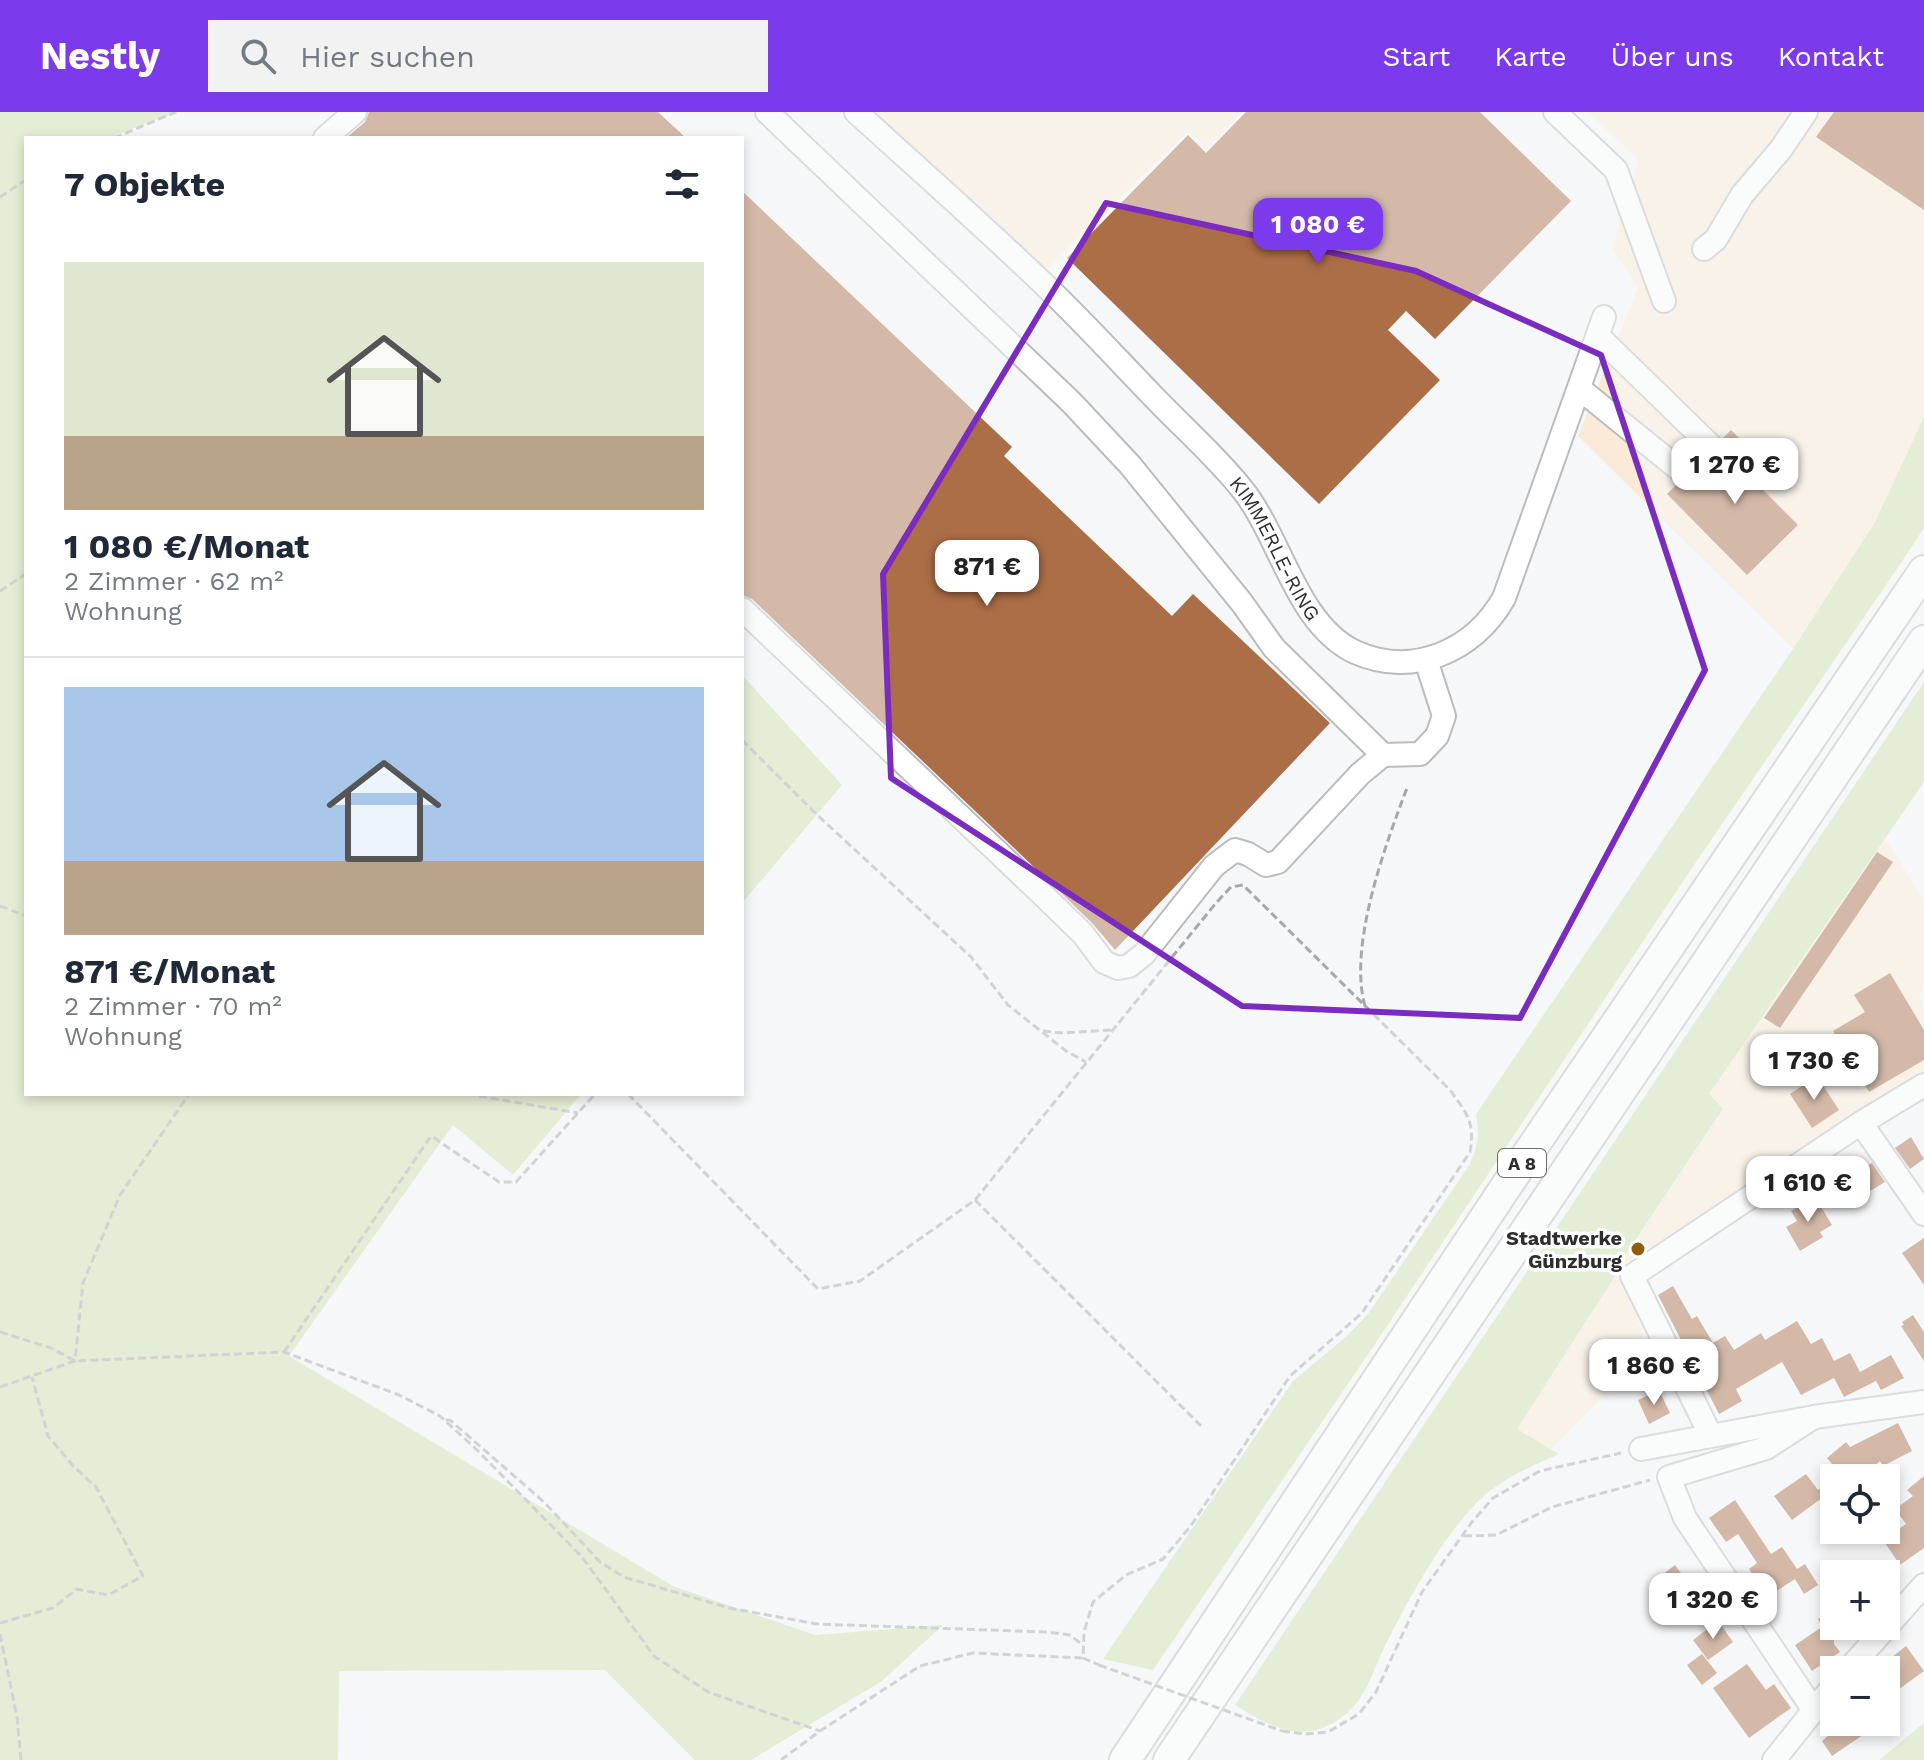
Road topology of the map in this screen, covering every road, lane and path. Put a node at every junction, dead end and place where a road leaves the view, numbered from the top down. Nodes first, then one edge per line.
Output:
1 (176, 112) edge
2 (355, 112) edge
3 (767, 112) edge
4 (856, 112) edge
5 (1555, 112) edge
6 (160, 114) edge
7 (1802, 114) edge
8 (118, 136) edge
9 (327, 136) edge
10 (24, 181) edge
11 (0, 197) edge
12 (1704, 249) dead end
13 (1664, 301) dead end
14 (1580, 389) junction
15 (1713, 448) dead end
16 (1686, 475) dead end
17 (1924, 571) edge
18 (24, 575) edge
19 (0, 591) edge
20 (744, 611) edge
21 (1924, 641) edge
22 (1426, 660) junction
23 (744, 742) edge
24 (1383, 755) junction
25 (1407, 788) dead end
26 (0, 906) edge
27 (24, 915) edge
28 (1366, 1010) junction
29 (1111, 1030) junction
30 (1043, 1031) junction
31 (1086, 1062) junction
32 (1924, 1085) edge
33 (188, 1096) edge
34 (479, 1096) edge
35 (593, 1096) edge
36 (630, 1096) edge
37 (578, 1113) junction
38 (1861, 1123) junction
39 (975, 1200) junction
40 (1924, 1214) edge
41 (0, 1332) edge
42 (284, 1352) junction
43 (75, 1361) junction
44 (32, 1377) junction
45 (0, 1387) edge
46 (1924, 1402) edge
47 (1814, 1417) junction
48 (445, 1421) junction
49 (1201, 1426) dead end
50 (1711, 1436) junction
51 (1641, 1449) joint
52 (1669, 1477) junction
53 (1463, 1536) junction
54 (1924, 1585) edge
55 (0, 1623) edge
56 (0, 1634) edge
57 (1083, 1645) junction
58 (1861, 1656) edge
59 (1083, 1658) junction
60 (1820, 1701) edge
61 (1813, 1709) junction
62 (820, 1731) junction
63 (21, 1760) edge
64 (781, 1760) edge
65 (1125, 1760) edge
66 (1169, 1760) edge
67 (1774, 1760) edge

1 - 6 path
2 - 9 street
3 - 24 street
4 - 22 street, KIMMERLE-RING
5 - 13 street
6 - 8 path
7 - 12 street
10 - 11 path
14 - 15 street, KIMMERLE-RING
14 - 16 street
14 - 22 street, KIMMERLE-RING
17 - 65 highway, A 8
18 - 19 path
20 - 24 street
21 - 66 highway, A 8
22 - 24 street
23 - 30 path
25 - 28 path
26 - 27 path
28 - 29 path
28 - 57 path
29 - 30 path
29 - 31 path
30 - 31 path
31 - 39 path
32 - 38 street
33 - 43 path
34 - 37 path
35 - 37 path
36 - 39 path
37 - 42 path
38 - 40 street
38 - 50 street
39 - 49 path
41 - 43 path
42 - 43 path
42 - 48 path
43 - 44 path
44 - 45 path
44 - 55 path
46 - 47 street
47 - 50 street
47 - 52 street
48 - 57 path
48 - 62 path
50 - 51 street
51 - 53 path
52 - 53 path
52 - 61 street
53 - 59 path, bridge
54 - 58 street
56 - 63 path
57 - 59 path
59 - 62 path
60 - 61 street
61 - 67 street
62 - 64 path

